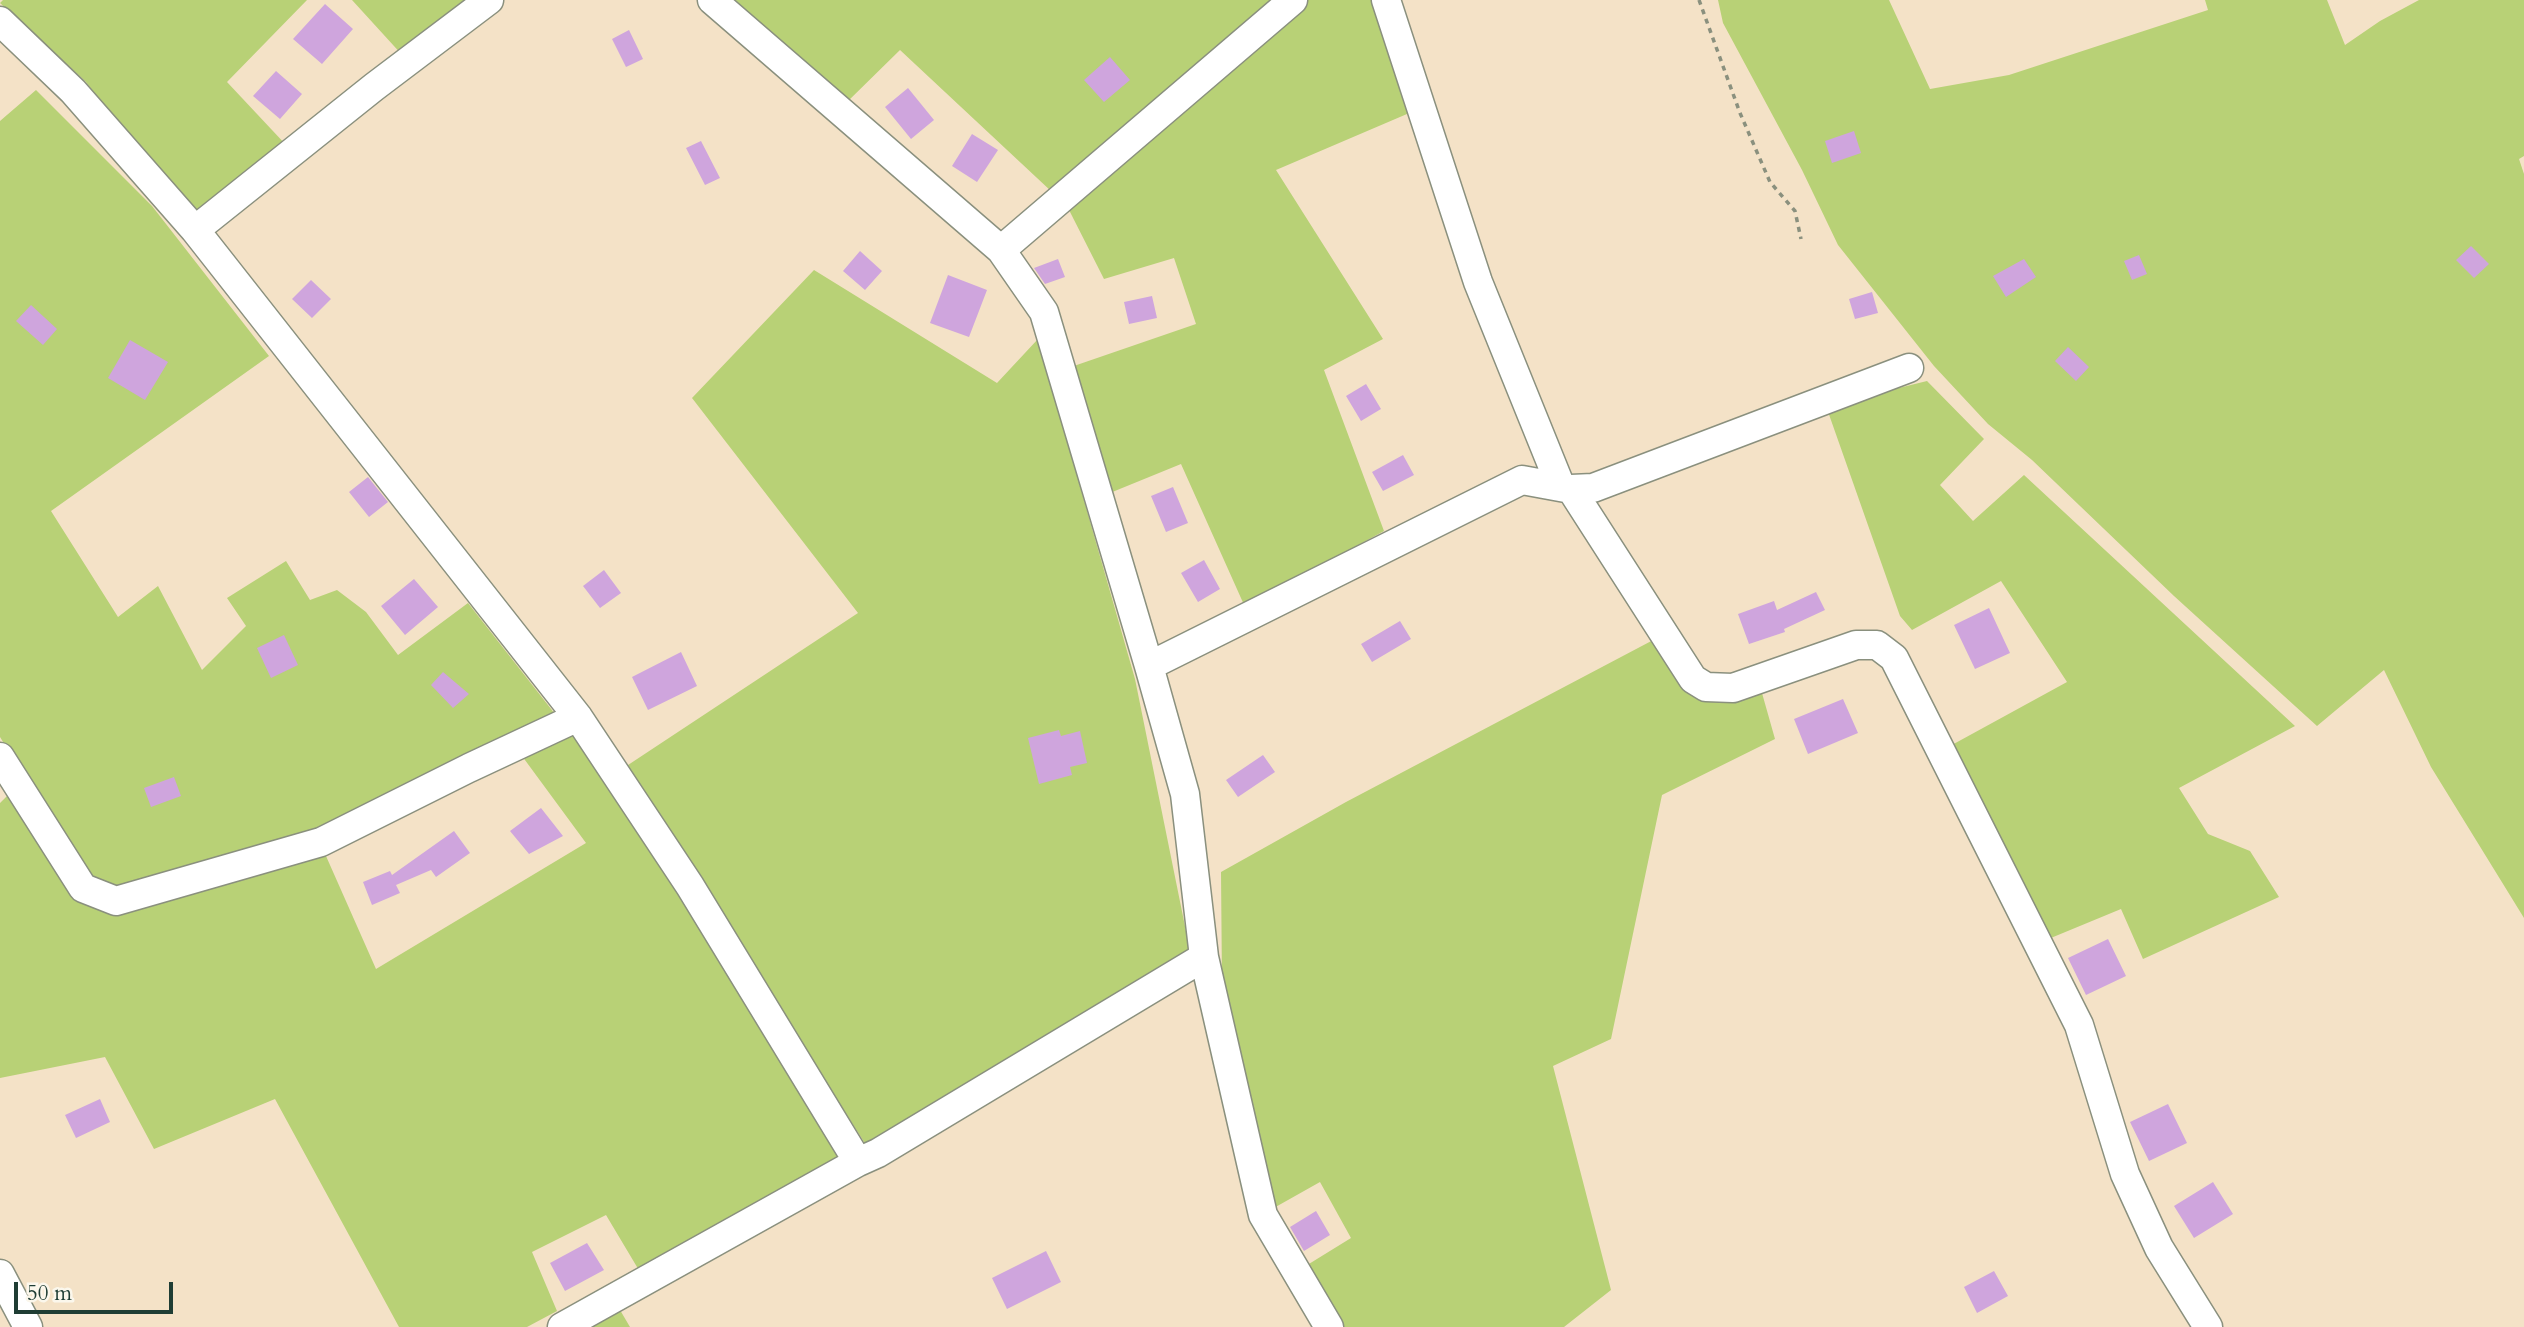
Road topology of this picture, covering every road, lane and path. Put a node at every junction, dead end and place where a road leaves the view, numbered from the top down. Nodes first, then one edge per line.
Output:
1 (489, 0) edge
2 (712, 0) edge
3 (1293, 0) edge
4 (1386, 0) edge
5 (1699, 0) edge
6 (0, 22) edge
7 (195, 230) junction
8 (1801, 239) dead end
9 (1000, 250) junction
10 (1909, 368) dead end
11 (1566, 488) junction
12 (1150, 666) junction
13 (578, 717) junction
14 (0, 757) edge
15 (1205, 957) junction
16 (858, 1162) junction
17 (0, 1274) edge
18 (28, 1327) edge
19 (562, 1327) edge
20 (1329, 1327) edge
21 (2208, 1327) edge

1 - 7 street
2 - 9 street
3 - 9 street
4 - 11 street
5 - 8 path
6 - 7 street
7 - 13 street
9 - 12 street
10 - 11 street
11 - 12 street
11 - 21 street
12 - 15 street
13 - 14 street
13 - 16 street
15 - 16 street
15 - 20 street
16 - 19 street
17 - 18 street

